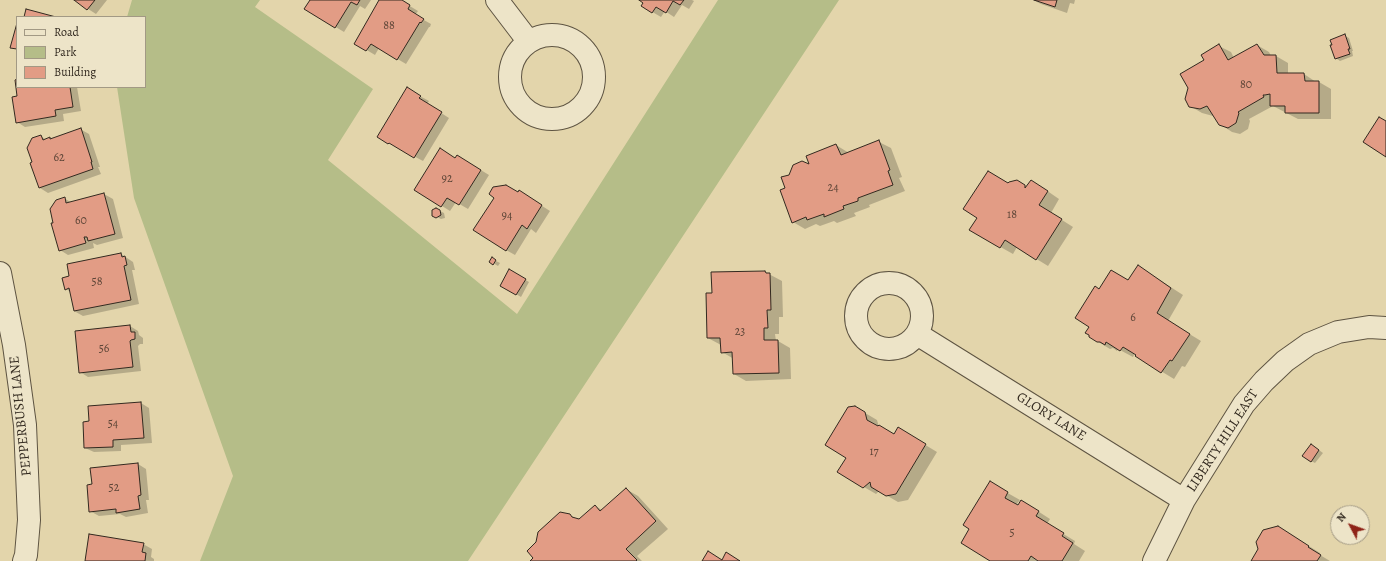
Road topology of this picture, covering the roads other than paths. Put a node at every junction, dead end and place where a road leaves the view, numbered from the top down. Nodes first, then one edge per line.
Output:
1 (497, 0) edge
2 (529, 42) dead end
3 (0, 272) edge
4 (1386, 328) edge
5 (917, 334) dead end
6 (7, 345) edge
7 (1184, 500) junction
8 (24, 561) edge
9 (1154, 561) edge

1 - 2 street
3 - 6 street, PEPPERBUSH LANE
4 - 7 street, LIBERTY HILL EAST
5 - 7 street, GLORY LANE
6 - 8 street, PEPPERBUSH LANE
7 - 9 street, LIBERTY HILL EAST

